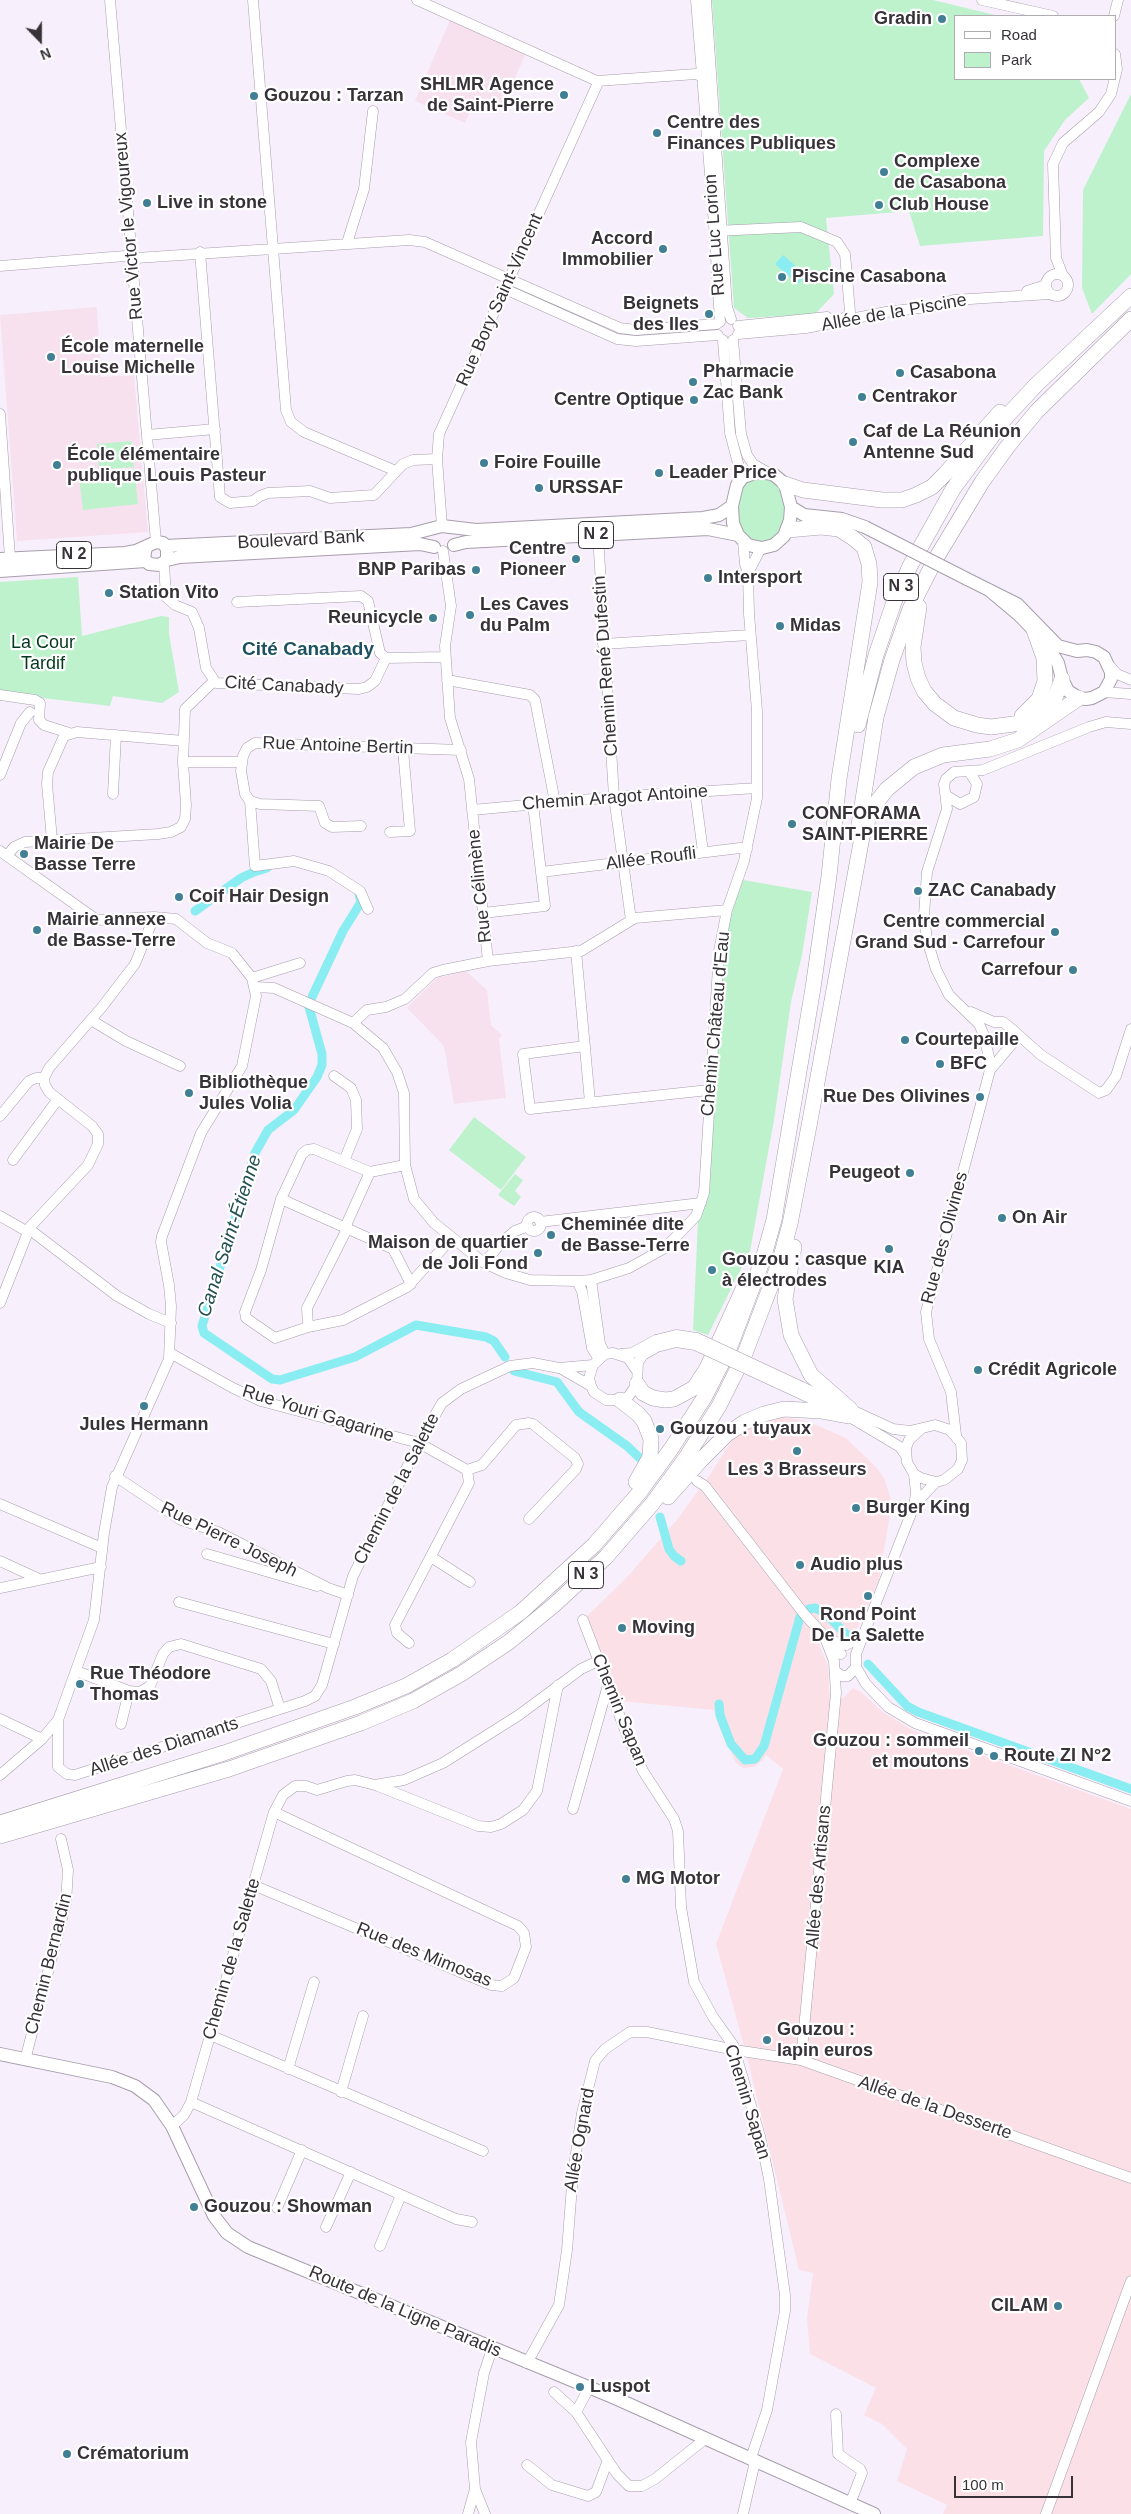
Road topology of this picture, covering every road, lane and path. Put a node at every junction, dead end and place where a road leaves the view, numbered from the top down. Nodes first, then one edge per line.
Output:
1 (110, 0) edge
2 (254, 0) edge
3 (417, 0) edge
4 (696, 0) edge
5 (706, 0) edge
6 (982, 0) edge
7 (1118, 0) edge
8 (1049, 15) edge
9 (1114, 15) edge
10 (1116, 62) edge
11 (1116, 74) edge
12 (702, 76) junction
13 (1115, 80) edge
14 (596, 81) junction
15 (710, 84) junction
16 (373, 111) dead end
17 (718, 230) junction
18 (347, 243) junction
19 (272, 248) junction
20 (200, 252) junction
21 (132, 257) junction
22 (1056, 258) junction
23 (0, 266) edge
24 (1052, 276) junction
25 (1063, 276) junction
26 (509, 279) junction
27 (1046, 285) junction
28 (505, 289) junction
29 (1050, 294) junction
30 (1131, 295) edge
31 (850, 312) junction
32 (1131, 319) edge
33 (840, 320) junction
34 (719, 323) junction
35 (730, 332) junction
36 (0, 414) edge
37 (215, 429) junction
38 (147, 435) junction
39 (437, 459) junction
40 (396, 471) junction
41 (767, 472) junction
42 (785, 484) junction
43 (737, 485) junction
44 (732, 506) junction
45 (791, 507) junction
46 (824, 517) junction
47 (442, 528) junction
48 (788, 530) junction
49 (598, 535) junction
50 (741, 538) junction
51 (156, 545) junction
52 (443, 547) junction
53 (761, 548) junction
54 (5, 558) edge
55 (935, 560) junction
56 (146, 561) junction
57 (165, 562) junction
58 (0, 571) edge
59 (748, 573) junction
60 (989, 590) junction
61 (236, 602) dead end
62 (1034, 630) junction
63 (750, 635) junction
64 (603, 644) junction
65 (1077, 651) junction
66 (445, 657) junction
67 (386, 658) junction
68 (1109, 665) junction
69 (1062, 676) junction
70 (447, 680) junction
71 (1131, 680) edge
72 (214, 681) junction
73 (1104, 692) junction
74 (1131, 694) edge
75 (0, 696) edge
76 (1079, 698) junction
77 (30, 712) dead end
78 (1131, 724) edge
79 (1006, 726) junction
80 (69, 732) junction
81 (116, 735) junction
82 (184, 741) junction
83 (403, 749) junction
84 (461, 750) junction
85 (183, 762) junction
86 (242, 762) junction
87 (992, 766) junction
88 (970, 773) junction
89 (0, 775) edge
90 (977, 784) junction
91 (757, 788) junction
92 (695, 792) junction
93 (113, 794) dead end
94 (947, 796) junction
95 (614, 797) junction
96 (250, 801) junction
97 (555, 802) junction
98 (533, 804) junction
99 (960, 804) junction
100 (472, 810) junction
101 (361, 826) dead end
102 (390, 832) dead end
103 (940, 832) junction
104 (52, 840) junction
105 (747, 849) junction
106 (703, 852) junction
107 (4, 854) edge
108 (623, 863) junction
109 (541, 872) junction
110 (368, 909) dead end
111 (727, 910) junction
112 (483, 913) junction
113 (154, 917) junction
114 (631, 920) junction
115 (576, 951) junction
116 (817, 951) junction
117 (488, 961) junction
118 (300, 962) dead end
119 (254, 983) junction
120 (833, 990) junction
121 (960, 1007) junction
122 (91, 1020) junction
123 (994, 1022) junction
124 (354, 1023) junction
125 (1131, 1029) edge
126 (1013, 1030) junction
127 (983, 1034) junction
128 (585, 1046) junction
129 (988, 1048) junction
130 (1007, 1050) junction
131 (1042, 1055) junction
132 (180, 1066) dead end
133 (990, 1070) junction
134 (334, 1076) dead end
135 (44, 1078) junction
136 (709, 1090) junction
137 (58, 1099) junction
138 (590, 1102) junction
139 (0, 1116) edge
140 (809, 1126) junction
141 (13, 1160) dead end
142 (344, 1162) junction
143 (405, 1165) junction
144 (370, 1172) junction
145 (281, 1199) junction
146 (701, 1203) junction
147 (0, 1216) edge
148 (774, 1220) junction
149 (347, 1229) junction
150 (28, 1230) junction
151 (452, 1238) junction
152 (484, 1263) junction
153 (591, 1280) junction
154 (577, 1281) junction
155 (411, 1284) junction
156 (0, 1303) edge
157 (170, 1323) junction
158 (308, 1326) junction
159 (656, 1343) junction
160 (170, 1353) junction
161 (621, 1354) junction
162 (599, 1359) junction
163 (559, 1368) junction
164 (637, 1377) junction
165 (591, 1386) junction
166 (620, 1400) junction
167 (953, 1404) junction
168 (849, 1413) junction
169 (935, 1425) junction
170 (921, 1428) junction
171 (956, 1435) junction
172 (419, 1444) junction
173 (906, 1456) junction
174 (467, 1470) junction
175 (914, 1474) junction
176 (115, 1476) junction
177 (698, 1481) dead end
178 (936, 1482) junction
179 (0, 1504) edge
180 (914, 1506) junction
181 (529, 1519) dead end
182 (102, 1548) junction
183 (207, 1554) dead end
184 (431, 1557) junction
185 (606, 1557) junction
186 (0, 1561) edge
187 (101, 1566) junction
188 (39, 1579) junction
189 (470, 1582) dead end
190 (0, 1588) edge
191 (328, 1588) junction
192 (348, 1595) junction
193 (179, 1602) dead end
194 (583, 1620) dead end
195 (499, 1628) junction
196 (825, 1638) junction
197 (861, 1638) junction
198 (409, 1643) dead end
199 (334, 1644) junction
200 (598, 1661) junction
201 (845, 1661) junction
202 (76, 1671) junction
203 (847, 1676) junction
204 (866, 1684) junction
205 (558, 1685) junction
206 (608, 1685) junction
207 (129, 1691) junction
208 (836, 1693) junction
209 (315, 1696) joint
210 (280, 1709) junction
211 (0, 1719) edge
212 (58, 1720) junction
213 (121, 1724) dead end
214 (42, 1739) junction
215 (0, 1775) edge
216 (375, 1785) junction
217 (1131, 1801) edge
218 (573, 1809) dead end
219 (274, 1812) junction
220 (0, 1823) edge
221 (0, 1836) edge
222 (61, 1839) dead end
223 (253, 1885) junction
224 (314, 1982) dead end
225 (363, 2016) dead end
226 (210, 2035) junction
227 (735, 2050) junction
228 (0, 2054) edge
229 (25, 2060) junction
230 (801, 2060) junction
231 (288, 2069) junction
232 (340, 2092) junction
233 (191, 2102) junction
234 (172, 2126) junction
235 (302, 2150) junction
236 (483, 2151) dead end
237 (351, 2172) junction
238 (1131, 2178) edge
239 (402, 2195) junction
240 (277, 2208) dead end
241 (472, 2222) dead end
242 (326, 2228) dead end
243 (380, 2246) dead end
244 (1131, 2281) edge
245 (492, 2349) junction
246 (527, 2363) junction
247 (589, 2388) junction
248 (554, 2392) dead end
249 (576, 2412) junction
250 (836, 2414) dead end
251 (705, 2439) junction
252 (608, 2460) junction
253 (753, 2460) junction
254 (527, 2465) dead end
255 (475, 2488) junction
256 (850, 2504) junction
257 (468, 2514) edge
258 (485, 2514) edge
259 (743, 2514) edge
260 (874, 2514) edge
261 (1046, 2514) edge

1 - 21 street, Rue Victor le Vigoureux
2 - 19 street
3 - 14 street
4 - 12 street, Rue Luc Lorion
5 - 15 street, Rue Luc Lorion
6 - 8 street
7 - 9 street
10 - 11 street
12 - 14 street
12 - 15 street
12 - 17 street, Rue Luc Lorion
13 - 22 street
14 - 26 street, Rue Bory Saint-Vincent
15 - 17 street, Rue Luc Lorion
16 - 18 street
17 - 31 street
17 - 34 street, Rue Luc Lorion
17 - 35 street, Rue Luc Lorion
18 - 19 street
18 - 26 street
19 - 20 street
19 - 40 street
20 - 21 street
20 - 37 street
21 - 23 street
21 - 38 street, Rue Victor le Vigoureux
22 - 24 street
22 - 25 street
24 - 25 street
24 - 27 street
25 - 29 street
26 - 28 street, Rue Bory Saint-Vincent
26 - 34 street
27 - 29 street
27 - 31 street, Allée de la Piscine
28 - 35 street
28 - 39 street, Rue Bory Saint-Vincent
29 - 33 street, Allée de la Piscine
30 - 42 highway, N 3
30 - 116 highway, N 3
31 - 33 street
31 - 35 street, Allée de la Piscine
32 - 55 highway, N 3
33 - 35 street, Allée de la Piscine
34 - 35 street
34 - 35 street, Rue Luc Lorion
35 - 41 street, Rue Luc Lorion
35 - 43 street, Rue Luc Lorion
36 - 54 street
37 - 38 street
37 - 40 street
38 - 51 street, Rue Victor le Vigoureux
39 - 40 street
39 - 47 street, Rue Bory Saint-Vincent
41 - 42 main road
41 - 43 main road
42 - 45 main road
43 - 44 main road
44 - 47 main road, Boulevard Bank / N 2
44 - 50 main road
45 - 46 main road, N 3
45 - 48 main road
46 - 48 main road, N 3
46 - 60 main road, N 3, bridge
47 - 51 main road, Boulevard Bank / N 2
47 - 52 main road
47 - 52 main road
48 - 53 main road
48 - 116 highway, N 3
49 - 50 main road, Boulevard Bank / N 2
49 - 52 main road, Boulevard Bank / N 2
49 - 64 street, Chemin René Dufestin
50 - 53 main road, N 2
50 - 59 street, Chemin Château d'Eau
51 - 54 main road, Boulevard Bank / N 2
51 - 56 main road
51 - 57 main road
52 - 57 main road, Boulevard Bank / N 2
52 - 66 street, Rue Célimène
53 - 59 street
55 - 79 highway, N 3
55 - 120 highway, N 3
56 - 57 main road, N 2
56 - 58 main road, N 2
57 - 72 street, Cité Canabady
59 - 63 street, Chemin Château d'Eau
60 - 62 main road, N 3
60 - 65 main road, N 3
61 - 67 street
62 - 69 main road
62 - 79 highway, N 3
63 - 64 street
63 - 91 street, Chemin Château d'Eau
64 - 95 street, Chemin René Dufestin
65 - 68 main road
65 - 69 main road
66 - 67 street
66 - 70 street, Rue Célimène
67 - 72 street, Cité Canabady
68 - 71 street
68 - 73 main road
69 - 76 main road
69 - 79 highway, N 3
70 - 84 street, Rue Célimène
70 - 97 street
72 - 82 street
73 - 74 street
73 - 76 main road
75 - 80 street
76 - 120 highway, N 3
77 - 89 street
78 - 87 street
80 - 81 street
80 - 104 street
81 - 82 street
81 - 93 street
82 - 85 street
83 - 84 street, Rue Antoine Bertin
83 - 86 street, Rue Antoine Bertin
83 - 102 street
84 - 100 street, Rue Célimène
85 - 86 street
85 - 104 street
86 - 96 street, Rue Antoine Bertin
87 - 88 street
87 - 90 street
88 - 90 street
88 - 94 street
90 - 99 street
91 - 92 street, Chemin Aragot Antoine
91 - 105 street, Chemin Château d'Eau
92 - 95 street, Chemin Aragot Antoine
92 - 106 street
94 - 99 street
94 - 103 street
95 - 97 street, Chemin Aragot Antoine
95 - 108 street, Chemin René Dufestin
96 - 101 street
96 - 110 street, Rue Antoine Bertin
97 - 98 street, Chemin Aragot Antoine
98 - 100 street, Chemin Aragot Antoine
98 - 109 street
99 - 103 street
100 - 112 street, Rue Célimène
103 - 121 street
104 - 107 street
105 - 106 street, Allée Roufli
105 - 111 street, Chemin Château d'Eau
106 - 108 street, Allée Roufli
107 - 113 street
108 - 109 street, Allée Roufli
108 - 114 street, Chemin René Dufestin
109 - 112 street
111 - 114 street
111 - 136 street, Chemin Château d'Eau
112 - 117 street, Rue Célimène
113 - 119 street
113 - 122 street
114 - 115 street
115 - 117 street
115 - 128 street
116 - 148 highway, N 3
117 - 124 street
118 - 119 street
119 - 124 street, Chemin Château d'Eau
119 - 157 street
120 - 140 highway, N 3
121 - 123 street
121 - 127 street
122 - 132 street
122 - 135 street
123 - 126 street
123 - 127 street
124 - 143 street, Chemin Château d'Eau
125 - 131 street
126 - 130 street
126 - 131 street
127 - 129 street
128 - 138 street
128 - 138 street
129 - 130 street
129 - 133 street
130 - 131 street
130 - 133 street
133 - 167 street, Rue des Olivines
134 - 142 street
135 - 137 street
135 - 139 street
136 - 138 street
136 - 146 street, Chemin Château d'Eau
137 - 141 street
137 - 150 street
140 - 168 highway
140 - 185 highway, N 3
142 - 144 street
142 - 145 street
143 - 144 street
143 - 151 street, Chemin Château d'Eau
144 - 149 street
145 - 149 street
145 - 158 street
146 - 152 street
146 - 153 street, Chemin Château d'Eau
147 - 150 street
148 - 164 highway
148 - 195 highway, N 3
149 - 155 street
149 - 158 street
150 - 156 street
150 - 157 street
151 - 152 street, Chemin Château d'Eau
151 - 155 street
152 - 154 street, Chemin Château d'Eau
153 - 154 street, Chemin Château d'Eau
153 - 162 street
154 - 162 street
155 - 158 street
157 - 160 street
159 - 161 street
159 - 164 street
159 - 168 street, bridge
160 - 172 street, Rue Youri Gagarine
160 - 176 street
161 - 162 street
161 - 164 street
162 - 163 street, Chemin de la Salette
162 - 165 street
163 - 165 street, Chemin de la Salette
163 - 172 street, Chemin de la Salette
164 - 166 street
165 - 166 street
166 - 195 highway
167 - 169 street
167 - 171 street, Rue des Olivines
168 - 170 street
168 - 173 street
168 - 185 highway
169 - 170 street
169 - 171 street
170 - 173 street
171 - 178 street
172 - 174 street, Rue Youri Gagarine
172 - 192 street, Chemin de la Salette
173 - 175 street
174 - 181 street
174 - 184 street
175 - 178 street
175 - 180 street
176 - 182 street
176 - 191 street, Rue Pierre Joseph
177 - 196 street
178 - 180 street
179 - 182 street
180 - 197 street, Allée des Artisans
182 - 187 street
183 - 191 street
184 - 189 street
184 - 198 street
185 - 221 highway, N 3
186 - 188 street
187 - 188 street
187 - 202 street
188 - 190 street
191 - 192 street, Rue Pierre Joseph
192 - 199 street, Chemin de la Salette
193 - 199 street
194 - 200 street, Chemin Sapan
195 - 220 highway, N 3
196 - 197 street
196 - 201 street
197 - 201 street, Allée des Artisans
199 - 209 street, Chemin de la Salette
200 - 205 street
200 - 206 street, Chemin Sapan
201 - 203 street
201 - 204 street
201 - 208 street, Allée des Artisans
202 - 207 street
202 - 212 street
203 - 204 street
203 - 208 street, Allée des Artisans
204 - 217 street
205 - 216 street
205 - 216 street
206 - 218 street
206 - 227 street, Chemin Sapan
207 - 210 street
207 - 213 street
208 - 230 street, Allée des Artisans
209 - 210 street, Allée des Diamants
210 - 212 street, Allée des Diamants
211 - 214 street
212 - 214 street
214 - 215 street
216 - 219 street, Chemin de la Salette
219 - 223 street, Chemin de la Salette
219 - 223 street, Rue des Mimosas
222 - 229 street, Chemin Bernardin
223 - 226 street, Chemin de la Salette
224 - 231 street
225 - 232 street
226 - 231 street
226 - 233 street, Chemin de la Salette
227 - 230 street, Allée de la Desserte
227 - 246 street, Allée Ognard
227 - 253 street, Chemin Sapan
228 - 229 main road, Route de la Ligne Paradis
229 - 234 main road, Route de la Ligne Paradis
230 - 238 street, Allée de la Desserte
231 - 232 street
232 - 236 street
233 - 234 street, Chemin de la Salette
233 - 235 street
234 - 245 main road, Route de la Ligne Paradis
235 - 237 street
235 - 240 street
237 - 239 street
237 - 242 street
239 - 241 street
239 - 243 street
244 - 261 street
245 - 246 main road, Route de la Ligne Paradis
245 - 255 street
246 - 247 main road, Route de la Ligne Paradis
247 - 249 street
247 - 251 main road, Route de la Ligne Paradis
248 - 249 street
249 - 252 street
250 - 256 street
251 - 252 street
251 - 253 main road, Route de la Ligne Paradis
252 - 254 street
253 - 256 main road, Route de la Ligne Paradis
253 - 259 street, Chemin Sapan
255 - 257 street
255 - 258 street
256 - 260 main road, Route de la Ligne Paradis

